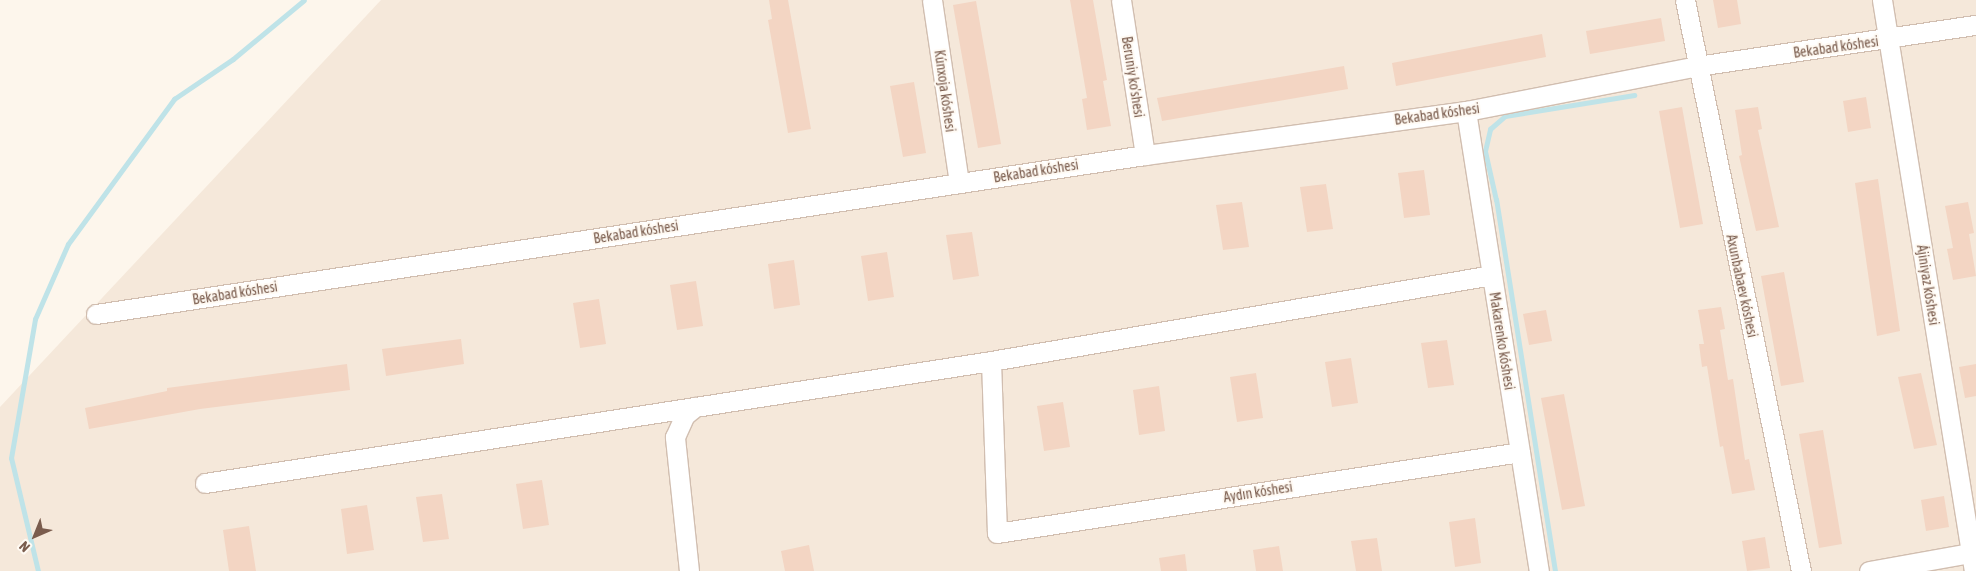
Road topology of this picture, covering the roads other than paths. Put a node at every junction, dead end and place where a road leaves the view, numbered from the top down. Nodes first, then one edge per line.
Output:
1 (932, 0) edge
2 (1121, 0) edge
3 (1685, 0) edge
4 (1882, 0) edge
5 (1976, 25) edge
6 (1888, 39) junction
7 (1697, 66) junction
8 (1466, 111) junction
9 (1145, 155) junction
10 (959, 183) junction
11 (1492, 275) junction
12 (96, 314) dead end
13 (991, 361) junction
14 (695, 407) junction
15 (1520, 452) junction
16 (204, 483) dead end
17 (1974, 559) edge
18 (689, 571) edge
19 (1539, 571) edge
20 (1801, 571) edge
21 (1869, 571) edge

1 - 10 street, Kúnxoja kóshesi
2 - 9 street, Beruniy ko'shesi
3 - 7 street, Axunbabaev kóshesi
4 - 6 street, Ájiniyaz kóshesi
5 - 6 street, Bekabad kóshesi
6 - 7 street, Bekabad kóshesi
6 - 17 street, Ájiniyaz kóshesi
7 - 8 street, Bekabad kóshesi
7 - 20 street, Axunbabaev kóshesi
8 - 9 street, Bekabad kóshesi
8 - 11 street, Makarenko kóshesi
9 - 10 street, Bekabad kóshesi
10 - 12 street, Bekabad kóshesi
11 - 13 street
11 - 15 street, Makarenko kóshesi
13 - 14 street
13 - 15 street, Aydın kóshesi
14 - 16 street
14 - 18 street
15 - 19 street, Makarenko kóshesi
17 - 21 street

